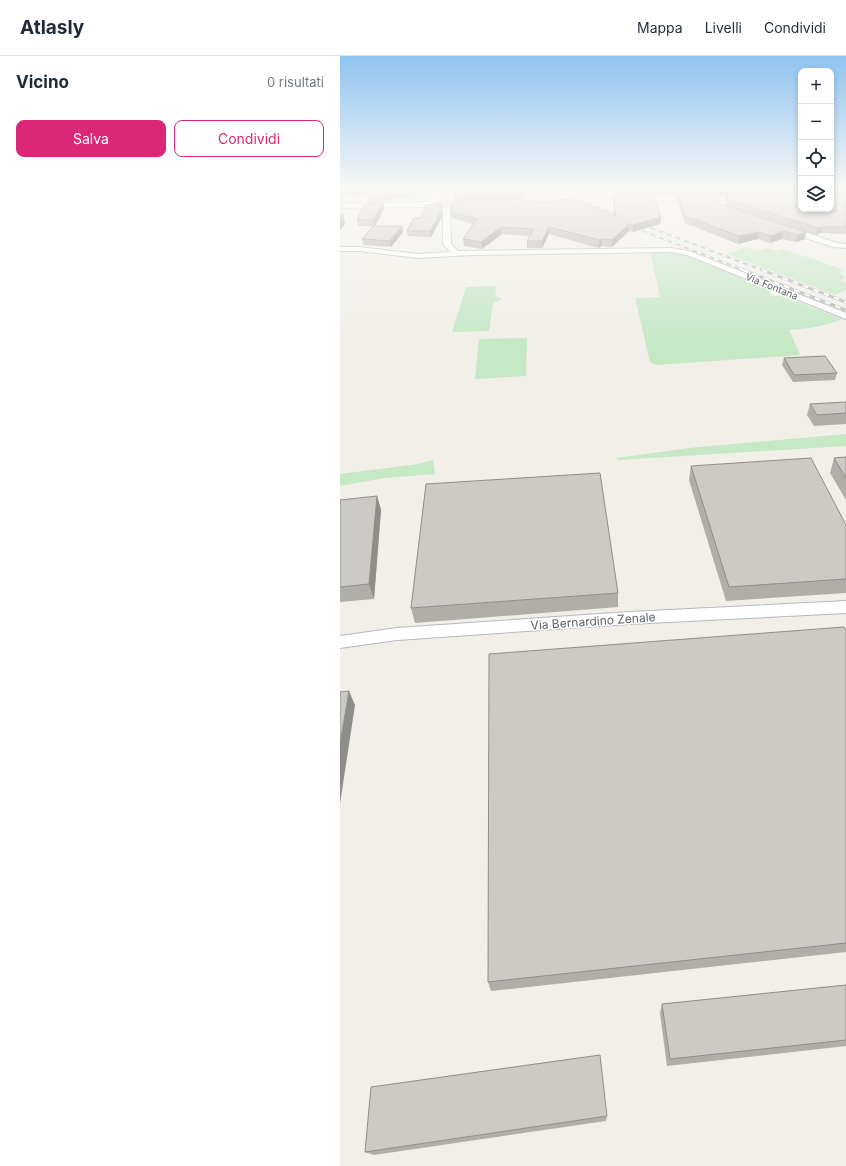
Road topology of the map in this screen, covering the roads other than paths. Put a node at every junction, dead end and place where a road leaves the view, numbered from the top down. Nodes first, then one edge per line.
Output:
1 (447, 240) edge
2 (819, 240) edge
3 (846, 246) edge
4 (340, 249) edge
5 (456, 254) junction
6 (846, 316) edge
7 (846, 607) edge
8 (340, 642) edge

1 - 5 street
2 - 3 street
4 - 5 street, Via Fontana
5 - 6 street, Via Fontana
7 - 8 street, Via Bernardino Zenale

